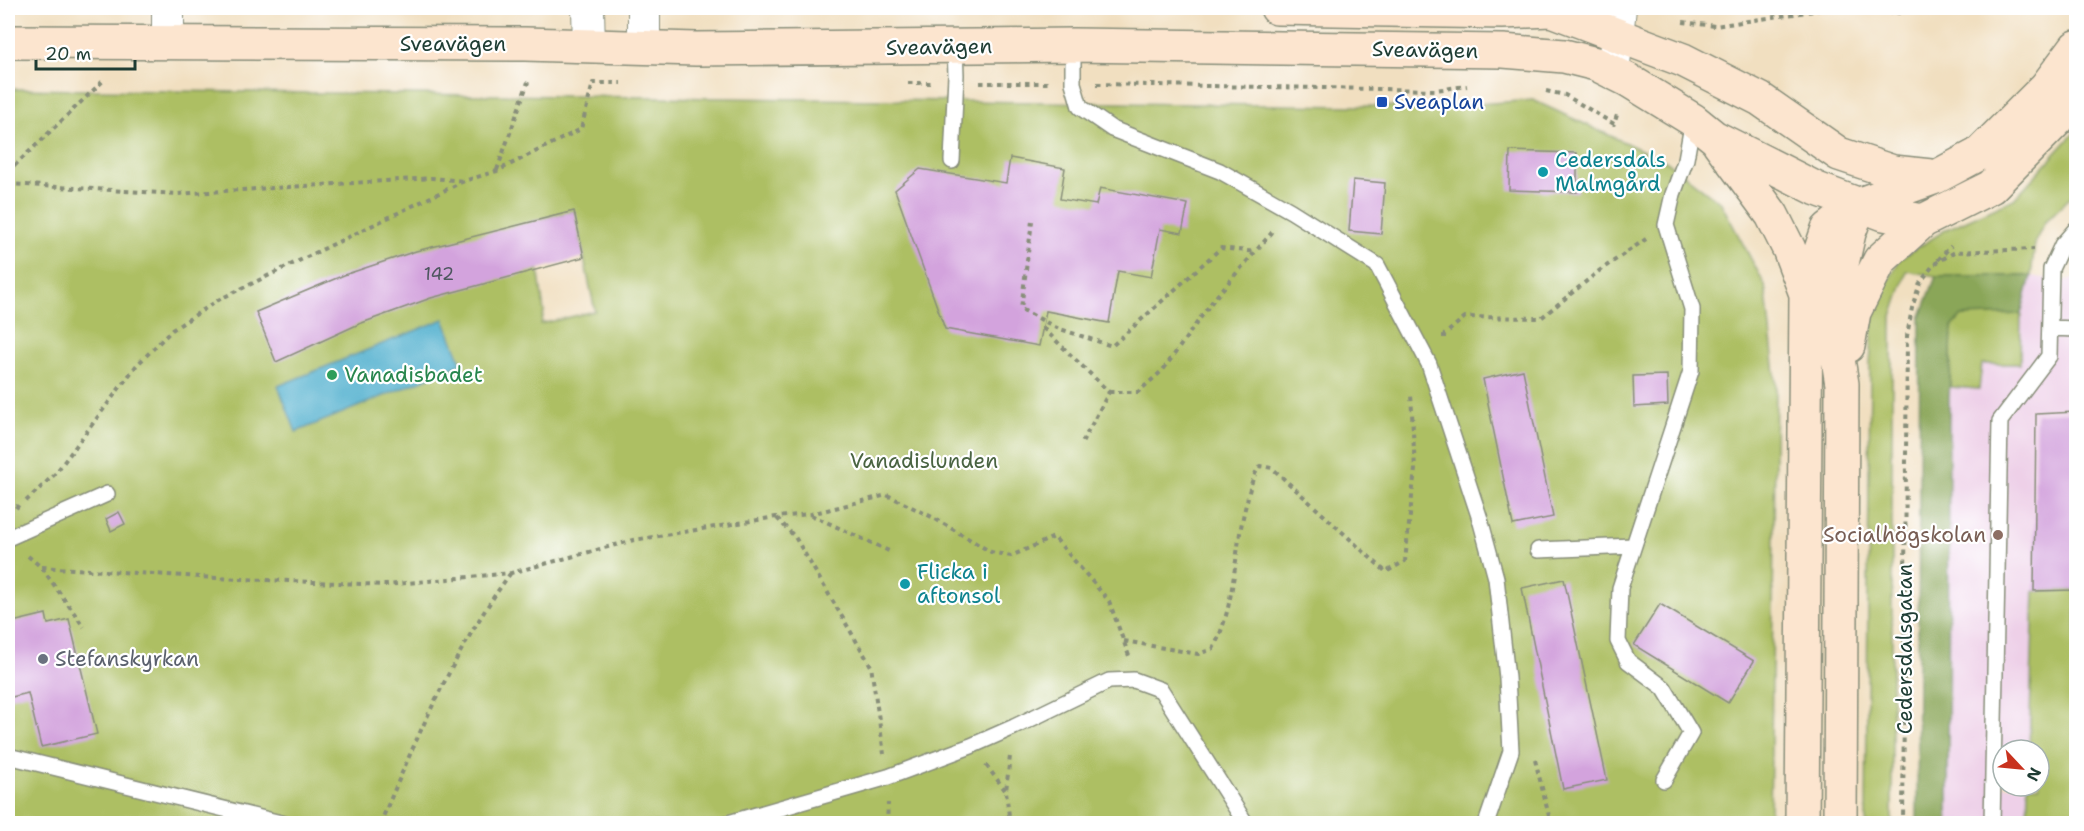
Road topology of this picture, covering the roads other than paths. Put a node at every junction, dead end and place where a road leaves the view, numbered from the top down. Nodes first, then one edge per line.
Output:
1 (168, 8) edge
2 (588, 8) edge
3 (644, 8) edge
4 (1277, 8) edge
5 (1618, 21) edge
6 (8, 42) edge
7 (168, 43) junction
8 (1073, 45) junction
9 (589, 46) junction
10 (644, 47) junction
11 (955, 47) junction
12 (2076, 47) edge
13 (1613, 73) junction
14 (2076, 97) edge
15 (1704, 128) junction
16 (1839, 154) junction
17 (952, 161) dead end
18 (1936, 177) junction
19 (1860, 204) junction
20 (1923, 221) junction
21 (2076, 229) edge
22 (1806, 294) junction
23 (2050, 328) junction
24 (2076, 329) edge
25 (1842, 384) junction
26 (107, 494) dead end
27 (8, 538) edge
28 (1633, 546) junction
29 (1538, 550) dead end
30 (8, 756) edge
31 (1664, 780) dead end
32 (285, 824) edge
33 (725, 824) edge
34 (1246, 824) edge
35 (1486, 824) edge
36 (1802, 824) edge
37 (1840, 824) edge
38 (1992, 824) edge

1 - 7 street
2 - 9 street
3 - 10 street
4 - 5 main road, Sveavägen
5 - 13 street
5 - 16 main road, Sveavägen
6 - 7 main road, Sveavägen
7 - 9 main road, Sveavägen
8 - 11 main road, Sveavägen
8 - 13 main road, Sveavägen
8 - 35 lane
9 - 10 main road, Sveavägen
10 - 11 main road, Sveavägen
11 - 17 lane
12 - 18 main road
13 - 15 main road, Sveavägen
14 - 20 main road
15 - 19 main road, Sveavägen
15 - 22 main road
15 - 28 lane
16 - 18 main road, Sveavägen
16 - 19 main road
18 - 19 main road
19 - 20 main road, Sveavägen
19 - 22 main road
19 - 25 main road
20 - 25 main road
21 - 23 lane
22 - 36 main road
23 - 24 lane
23 - 38 lane
25 - 37 main road
26 - 27 lane
28 - 29 lane
28 - 31 lane
30 - 32 lane
33 - 34 lane

